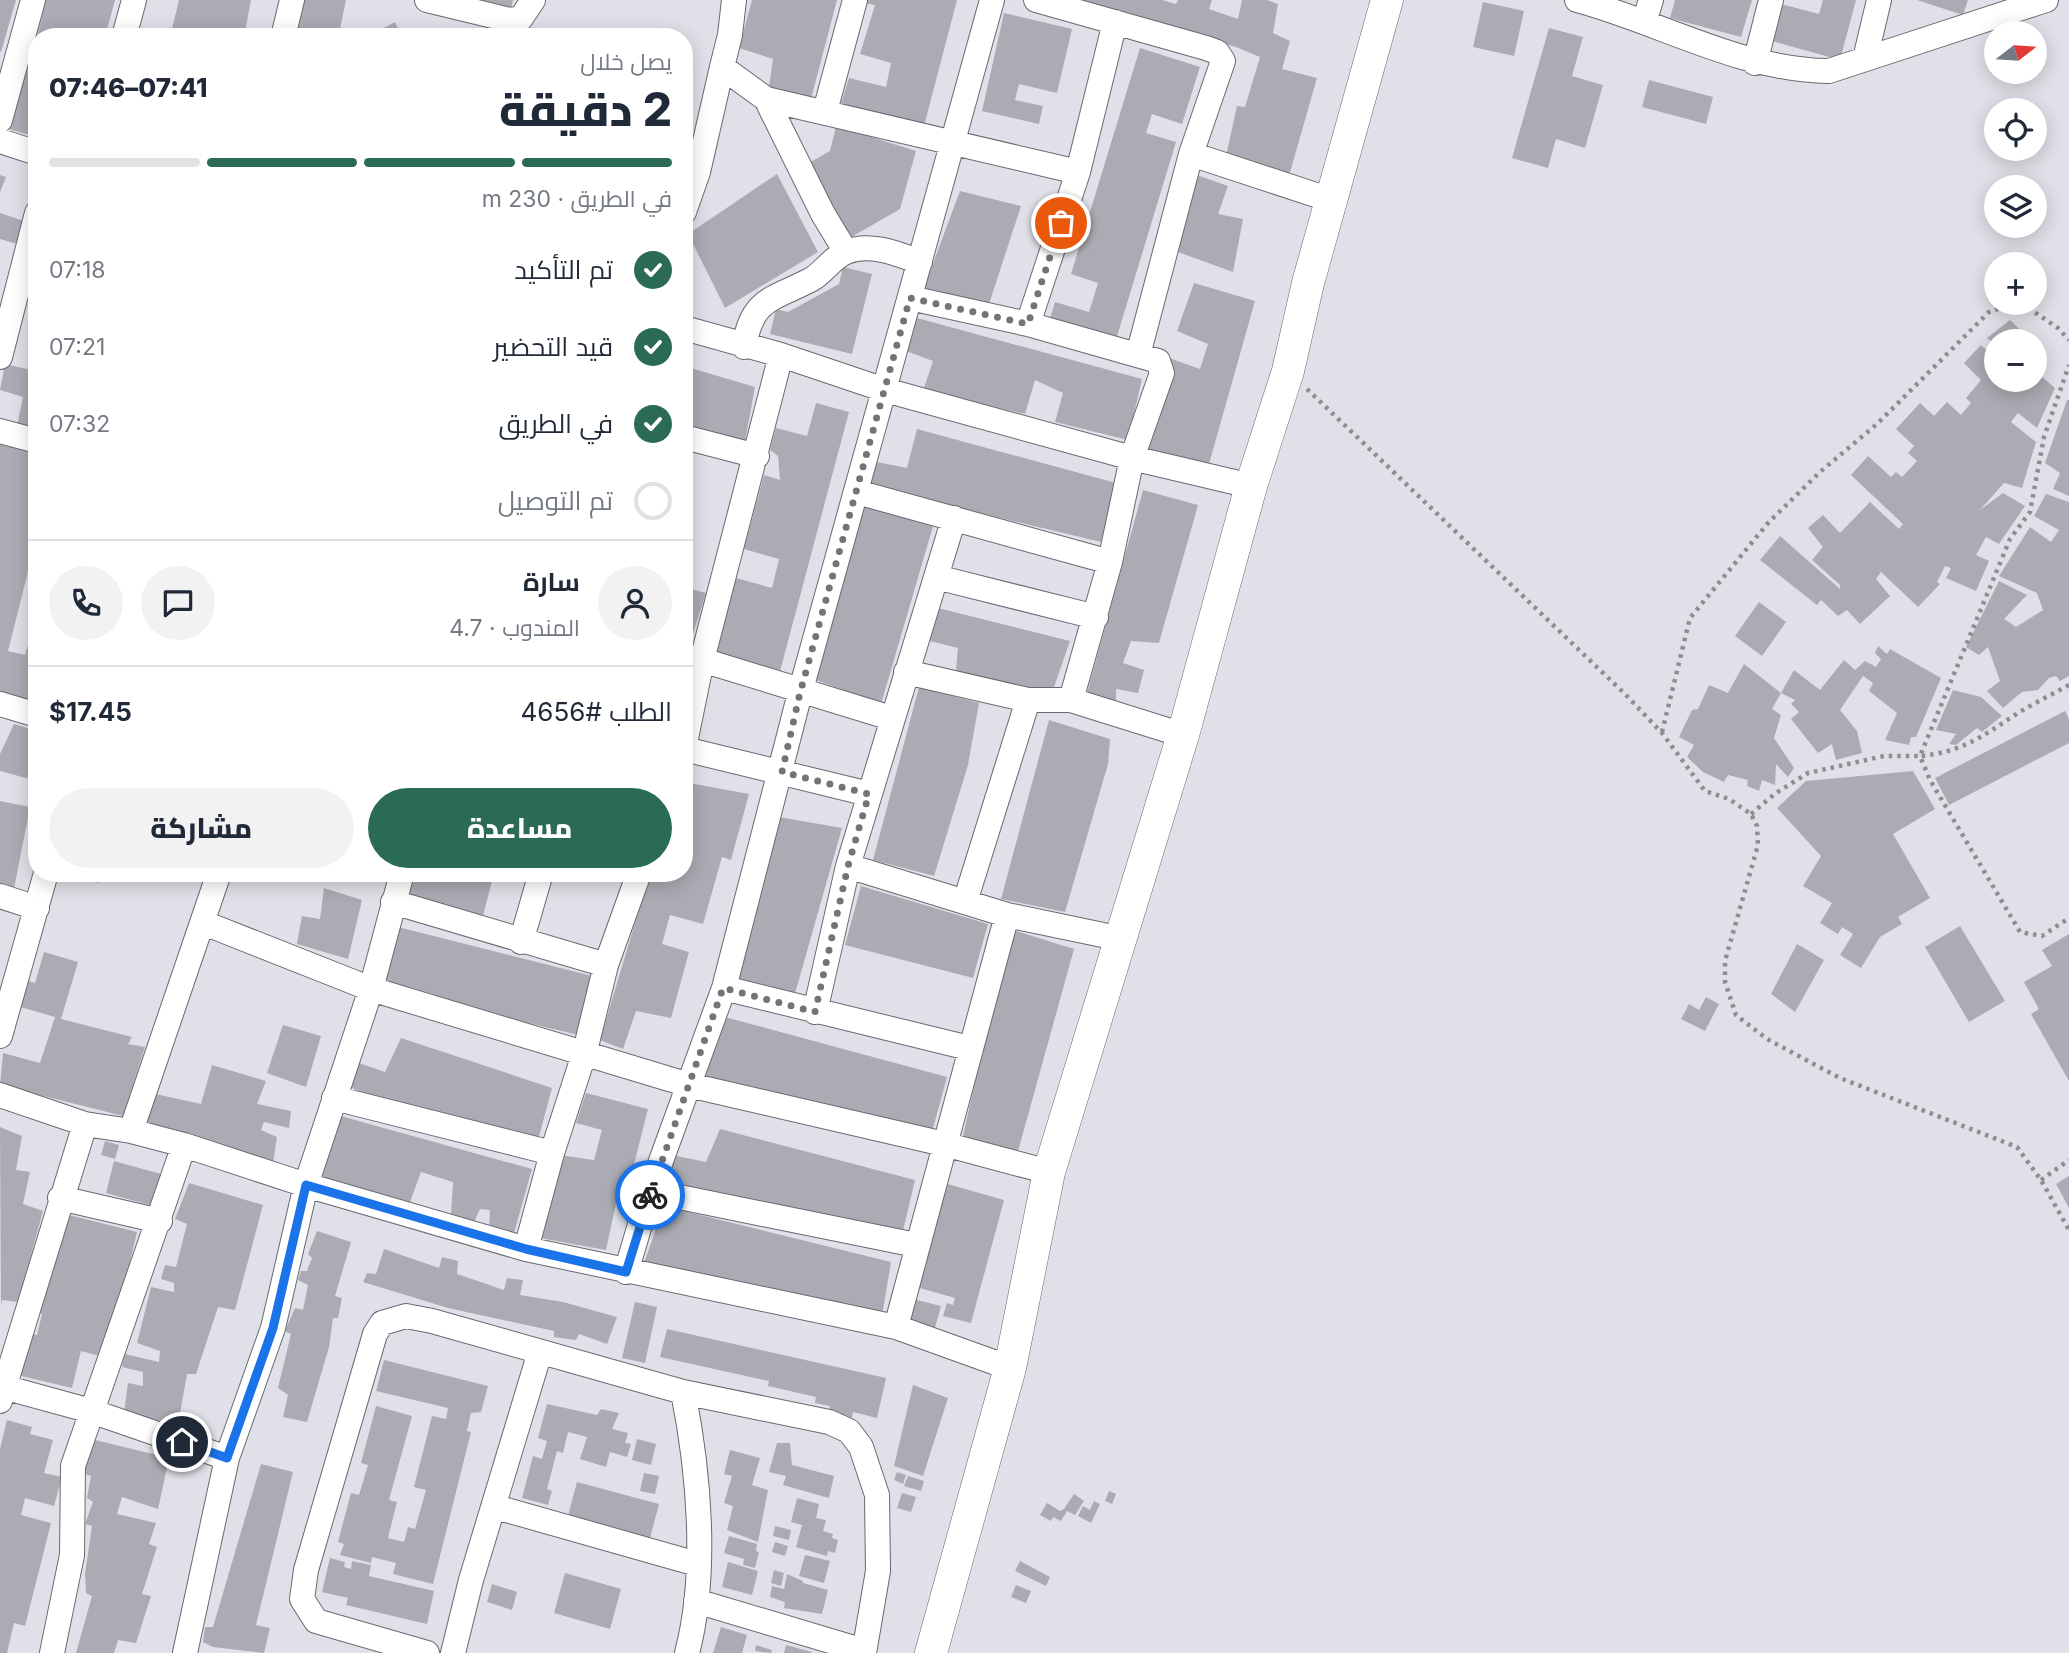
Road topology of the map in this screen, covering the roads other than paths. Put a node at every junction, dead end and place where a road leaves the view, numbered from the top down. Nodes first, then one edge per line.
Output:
1 (33, 0) edge
2 (134, 0) edge
3 (292, 0) edge
4 (427, 0) edge
5 (533, 0) edge
6 (734, 0) edge
7 (855, 0) edge
8 (992, 0) edge
9 (1036, 0) edge
10 (1387, 0) edge
11 (1577, 0) edge
12 (1771, 0) edge
13 (1879, 0) edge
14 (2046, 0) edge
15 (2004, 7) edge
16 (1647, 11) edge
17 (1115, 22) junction
18 (30, 28) edge
19 (126, 28) edge
20 (285, 28) edge
21 (508, 28) edge
22 (28, 51) edge
23 (1865, 59) junction
24 (1755, 63) junction
25 (722, 67) junction
26 (766, 99) junction
27 (825, 111) junction
28 (0, 120) edge
29 (0, 141) edge
30 (954, 142) junction
31 (28, 150) edge
32 (1191, 154) junction
33 (1078, 172) junction
34 (693, 186) edge
35 (1331, 200) junction
36 (28, 248) edge
37 (846, 252) junction
38 (920, 262) junction
39 (910, 298) junction
40 (1028, 324) junction
41 (693, 331) edge
42 (744, 346) junction
43 (781, 355) junction
44 (1138, 355) junction
45 (0, 357) edge
46 (885, 390) junction
47 (0, 431) edge
48 (28, 439) edge
49 (693, 439) edge
50 (757, 456) junction
51 (1132, 458) junction
52 (1251, 486) junction
53 (857, 492) junction
54 (954, 518) junction
55 (1110, 562) junction
56 (936, 577) junction
57 (1096, 617) junction
58 (702, 660) junction
59 (906, 672) junction
60 (800, 693) junction
61 (693, 694) edge
62 (1028, 700) junction
63 (1071, 701) junction
64 (0, 704) edge
65 (28, 712) edge
66 (891, 718) junction
67 (1183, 735) junction
68 (693, 750) edge
69 (782, 772) junction
70 (869, 794) junction
71 (848, 866) junction
72 (44, 882) edge
73 (216, 882) edge
74 (399, 882) edge
75 (538, 882) edge
76 (636, 882) edge
77 (0, 895) edge
78 (393, 902) junction
79 (965, 902) junction
80 (37, 908) junction
81 (1007, 915) junction
82 (204, 923) junction
83 (1122, 939) junction
84 (521, 942) junction
85 (606, 965) junction
86 (723, 988) junction
87 (371, 989) junction
88 (815, 1012) junction
89 (0, 1036) edge
90 (969, 1048) junction
91 (584, 1051) junction
92 (689, 1085) junction
93 (0, 1095) edge
94 (334, 1098) junction
95 (85, 1124) junction
96 (131, 1131) junction
97 (944, 1144) junction
98 (184, 1145) junction
99 (552, 1153) junction
100 (1049, 1172) junction
101 (306, 1185) junction
102 (650, 1191) junction
103 (60, 1198) junction
104 (160, 1220) junction
105 (916, 1245) junction
106 (526, 1249) junction
107 (626, 1272) junction
108 (896, 1326) junction
109 (540, 1352) junction
110 (1010, 1368) junction
111 (682, 1391) junction
112 (1, 1392) edge
113 (91, 1411) junction
114 (227, 1458) junction
115 (496, 1507) junction
116 (697, 1564) junction
117 (696, 1601) junction
118 (864, 1652) edge
119 (52, 1653) edge
120 (184, 1653) edge
121 (426, 1653) edge
122 (453, 1653) edge
123 (687, 1653) edge
124 (931, 1653) edge

1 - 18 street
2 - 19 street
3 - 20 street
4 - 21 street
5 - 21 street
6 - 25 street
7 - 27 street
8 - 30 street
9 - 17 street
10 - 35 street
11 - 16 street
12 - 24 street
13 - 23 street
14 - 15 street
15 - 23 street
16 - 24 street
17 - 32 street
17 - 33 street
22 - 28 street
23 - 24 street
25 - 26 street
25 - 34 street
26 - 27 street
26 - 37 street
27 - 30 street
29 - 31 street
30 - 33 street
30 - 38 street
32 - 35 street
32 - 44 street
33 - 40 street
35 - 52 street
36 - 45 street
37 - 38 street
37 - 42 street
38 - 39 street
39 - 40 street
39 - 46 street
40 - 44 street
41 - 42 street
42 - 43 street
43 - 46 street
43 - 50 street
44 - 51 street
46 - 51 street
46 - 53 street
47 - 48 street
49 - 50 street
50 - 58 street
51 - 52 street
51 - 55 street
52 - 67 street
53 - 54 street
53 - 60 street
54 - 55 street
54 - 56 street
55 - 57 street
56 - 57 street
56 - 59 street
57 - 63 street
58 - 60 street
58 - 61 street
59 - 62 street
59 - 66 street
60 - 66 street
60 - 69 street
62 - 63 street
62 - 79 street
63 - 67 street
64 - 65 street
66 - 70 street
67 - 83 street
68 - 69 street
69 - 70 street
69 - 86 street
70 - 71 street
71 - 79 street
71 - 88 street
72 - 80 street
73 - 82 street
74 - 78 street
75 - 84 street
76 - 85 street
77 - 80 street
78 - 84 street
78 - 87 street
79 - 81 street
80 - 89 street
81 - 83 street
81 - 90 street
82 - 87 street
82 - 96 street
83 - 100 street
84 - 85 street
85 - 91 street
86 - 88 street
86 - 92 street
87 - 91 street
87 - 94 street
88 - 90 street
90 - 97 street
91 - 92 street
91 - 99 street
92 - 97 street
92 - 102 street
93 - 95 street
94 - 99 street
94 - 101 street
95 - 96 street
95 - 103 street
96 - 98 street
97 - 100 street
97 - 105 street
98 - 101 street
98 - 104 street
99 - 106 street
100 - 110 street
101 - 106 street
101 - 114 street
102 - 105 street
102 - 107 street
103 - 104 street
103 - 112 street
104 - 113 street
105 - 108 street
106 - 107 street
107 - 108 street
108 - 110 street
109 - 111 street
109 - 115 street
109 - 121 street
110 - 124 street
111 - 116 street
111 - 118 street
112 - 113 street
113 - 114 street
113 - 119 street
114 - 120 street
115 - 116 street
115 - 122 street
116 - 117 street
117 - 118 street
117 - 123 street

